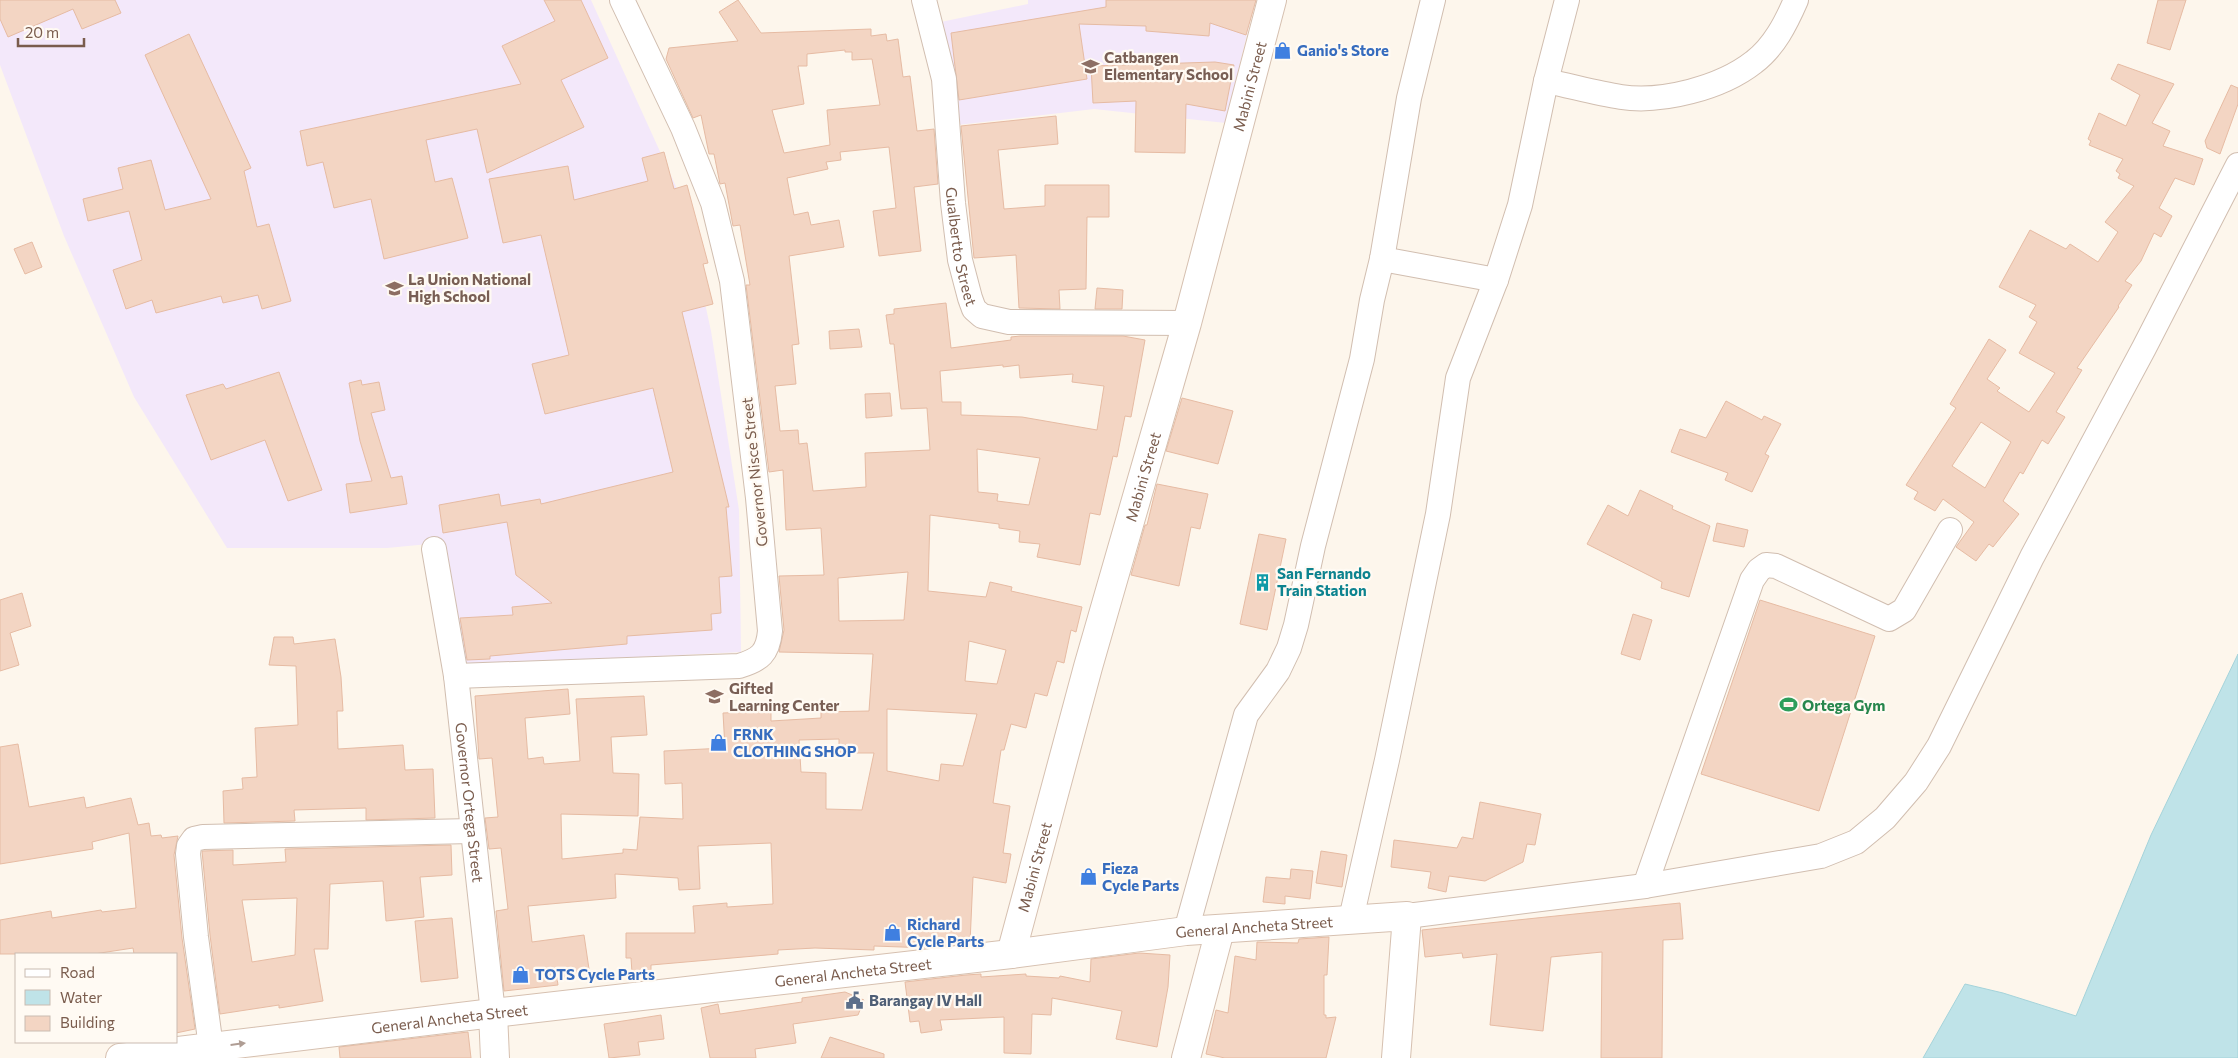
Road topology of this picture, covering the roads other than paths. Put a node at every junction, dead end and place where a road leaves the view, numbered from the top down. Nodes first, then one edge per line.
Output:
1 (622, 0) edge
2 (924, 0) edge
3 (1272, 0) edge
4 (1433, 0) edge
5 (1566, 0) edge
6 (1796, 0) edge
7 (1546, 80) junction
8 (2238, 165) edge
9 (1382, 259) junction
10 (1496, 280) junction
11 (1187, 323) junction
12 (1950, 530) dead end
13 (434, 549) dead end
14 (456, 676) junction
15 (472, 831) junction
16 (1645, 886) junction
17 (1407, 916) junction
18 (1351, 919) junction
19 (1220, 930) junction
20 (1186, 931) junction
21 (1011, 954) junction
22 (493, 1012) junction
23 (211, 1047) junction
24 (120, 1058) edge
25 (495, 1058) edge
26 (1186, 1058) edge
27 (1396, 1058) edge

1 - 14 street, Governor Nisce Street
2 - 11 street, Gualbertto Street
3 - 11 main road, Mabini Street
4 - 9 street
5 - 7 street
6 - 7 street
7 - 10 street
8 - 16 street, General Ancheta Street
9 - 10 street
9 - 20 street
10 - 18 street
11 - 21 main road, Mabini Street
12 - 16 street
13 - 14 street, Governor Ortega Street
14 - 15 street, Governor Ortega Street
15 - 22 street, Governor Ortega Street
15 - 23 street
16 - 17 street, General Ancheta Street
17 - 18 main road, General Ancheta Street
17 - 27 main road
18 - 19 main road, General Ancheta Street
19 - 20 main road, General Ancheta Street
19 - 26 main road
20 - 21 main road, General Ancheta Street
21 - 22 main road, General Ancheta Street
23 -> 22 main road, General Ancheta Street
22 - 25 main road, Governor Ortega Street
23 - 24 main road, General Ancheta Street

